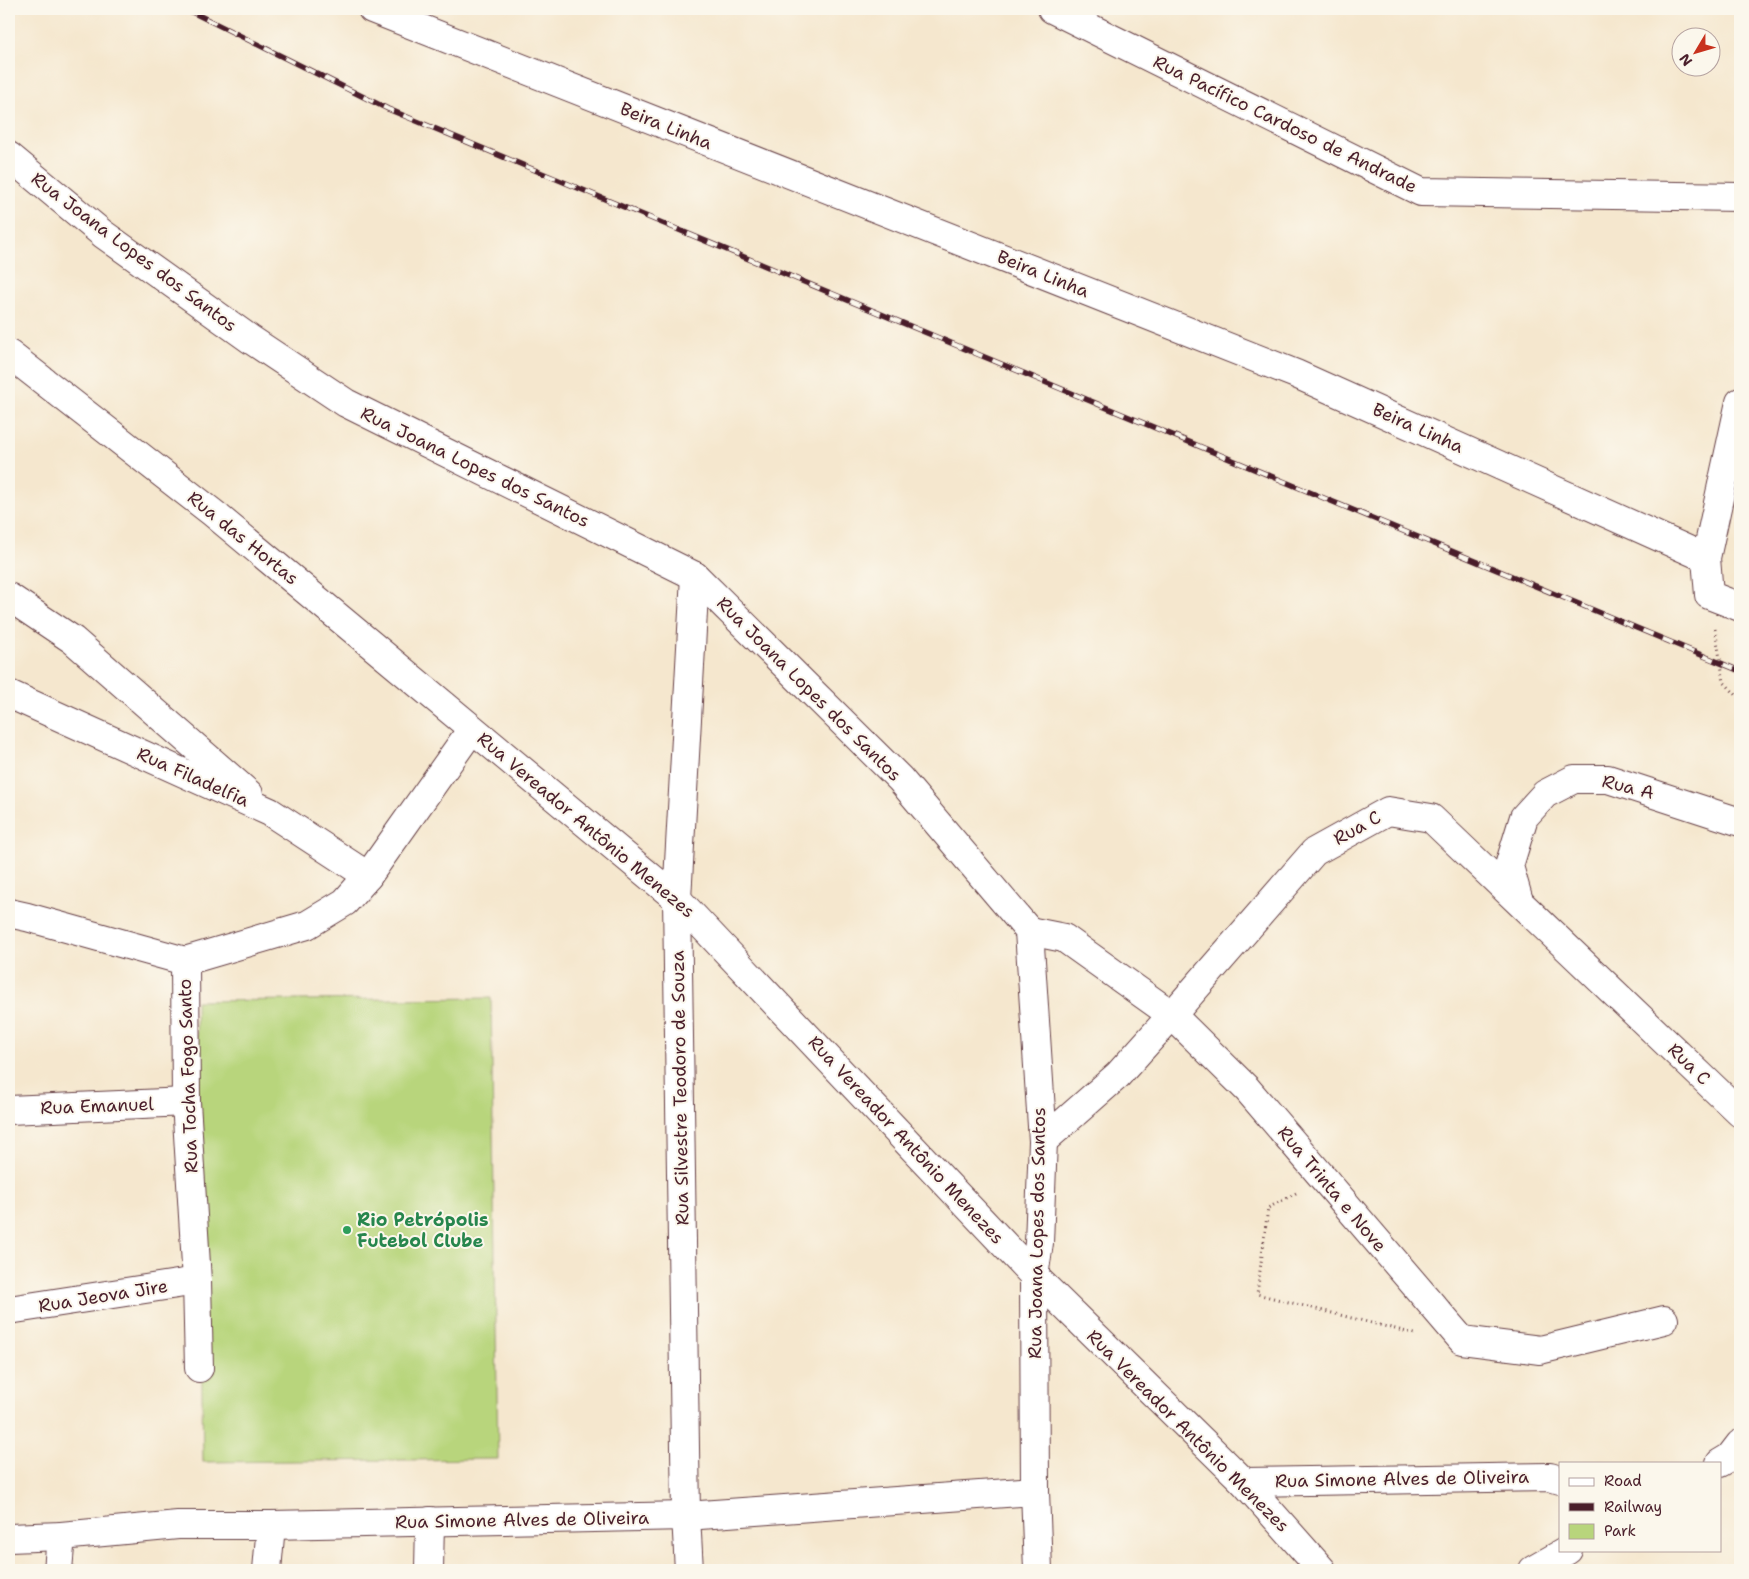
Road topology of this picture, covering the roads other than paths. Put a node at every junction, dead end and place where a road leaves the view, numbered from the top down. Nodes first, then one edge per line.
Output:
1 (372, 9) edge
2 (1052, 9) edge
3 (9, 156) edge
4 (1740, 197) edge
5 (9, 354) edge
6 (1740, 402) edge
7 (1732, 472) edge
8 (1706, 558) junction
9 (695, 576) junction
10 (9, 597) edge
11 (1740, 607) edge
12 (9, 694) edge
13 (472, 729) junction
14 (270, 812) junction
15 (1740, 822) edge
16 (368, 876) junction
17 (677, 899) junction
18 (1520, 902) junction
19 (9, 913) edge
20 (1029, 931) junction
21 (185, 961) junction
22 (1172, 1015) junction
23 (186, 1102) junction
24 (9, 1110) edge
25 (1740, 1113) edge
26 (1043, 1140) junction
27 (1034, 1276) junction
28 (197, 1281) junction
29 (9, 1310) edge
30 (1664, 1320) dead end
31 (199, 1368) dead end
32 (1740, 1444) edge
33 (1722, 1462) edge
34 (1559, 1480) edge
35 (1244, 1482) junction
36 (1035, 1491) junction
37 (686, 1516) junction
38 (430, 1521) junction
39 (272, 1526) junction
40 (61, 1536) junction
41 (9, 1538) edge
42 (1564, 1552) edge
43 (58, 1570) edge
44 (267, 1570) edge
45 (429, 1570) edge
46 (689, 1570) edge
47 (1038, 1570) edge
48 (1322, 1570) edge
49 (1533, 1570) edge

1 - 8 street, Beira Linha
2 - 4 street, Rua Pacífico Cardoso de Andrade
3 - 9 street, Rua Joana Lopes dos Santos
5 - 13 street, Rua das Hortas
6 - 7 street
7 - 8 street
8 - 11 street
9 - 17 street, Rua Silvestre Teodoro de Souza
9 - 20 street, Rua Joana Lopes dos Santos
10 - 14 street
12 - 14 street, Rua Filadelfia
13 - 16 street, Rua Tocha Fogo Santo
13 - 17 street, Rua Vereador Antônio Menezes
14 - 16 street, Rua Filadelfia
15 - 18 street, Rua A
16 - 21 street, Rua Tocha Fogo Santo
17 - 27 street, Rua Vereador Antônio Menezes
17 - 37 street, Rua Silvestre Teodoro de Souza
18 - 22 street, Rua C
18 - 25 street, Rua C
19 - 21 street
20 - 22 street, Rua Trinta e Nove
20 - 26 street, Rua Joana Lopes dos Santos
21 - 23 street, Rua Tocha Fogo Santo
22 - 26 street, Rua C
22 - 30 street, Rua Trinta e Nove
23 - 24 street, Rua Emanuel
23 - 28 street, Rua Tocha Fogo Santo
26 - 27 street, Rua Joana Lopes dos Santos
27 - 35 street, Rua Vereador Antônio Menezes
27 - 36 street, Rua Joana Lopes dos Santos
28 - 29 street, Rua Jeova Jire
28 - 31 street, Rua Tocha Fogo Santo
32 - 33 street
34 - 35 street, Rua Simone Alves de Oliveira
35 - 48 street, Rua Vereador Antônio Menezes
36 - 37 street, Rua Simone Alves de Oliveira
36 - 47 street, Rua Joana Lopes dos Santos
37 - 38 street, Rua Simone Alves de Oliveira
37 - 46 street, Rua Silvestre Teodoro de Souza
38 - 39 street, Rua Simone Alves de Oliveira
38 - 45 street
39 - 40 street, Rua Simone Alves de Oliveira
39 - 44 street
40 - 41 street, Rua Simone Alves de Oliveira
40 - 43 street
42 - 49 street

